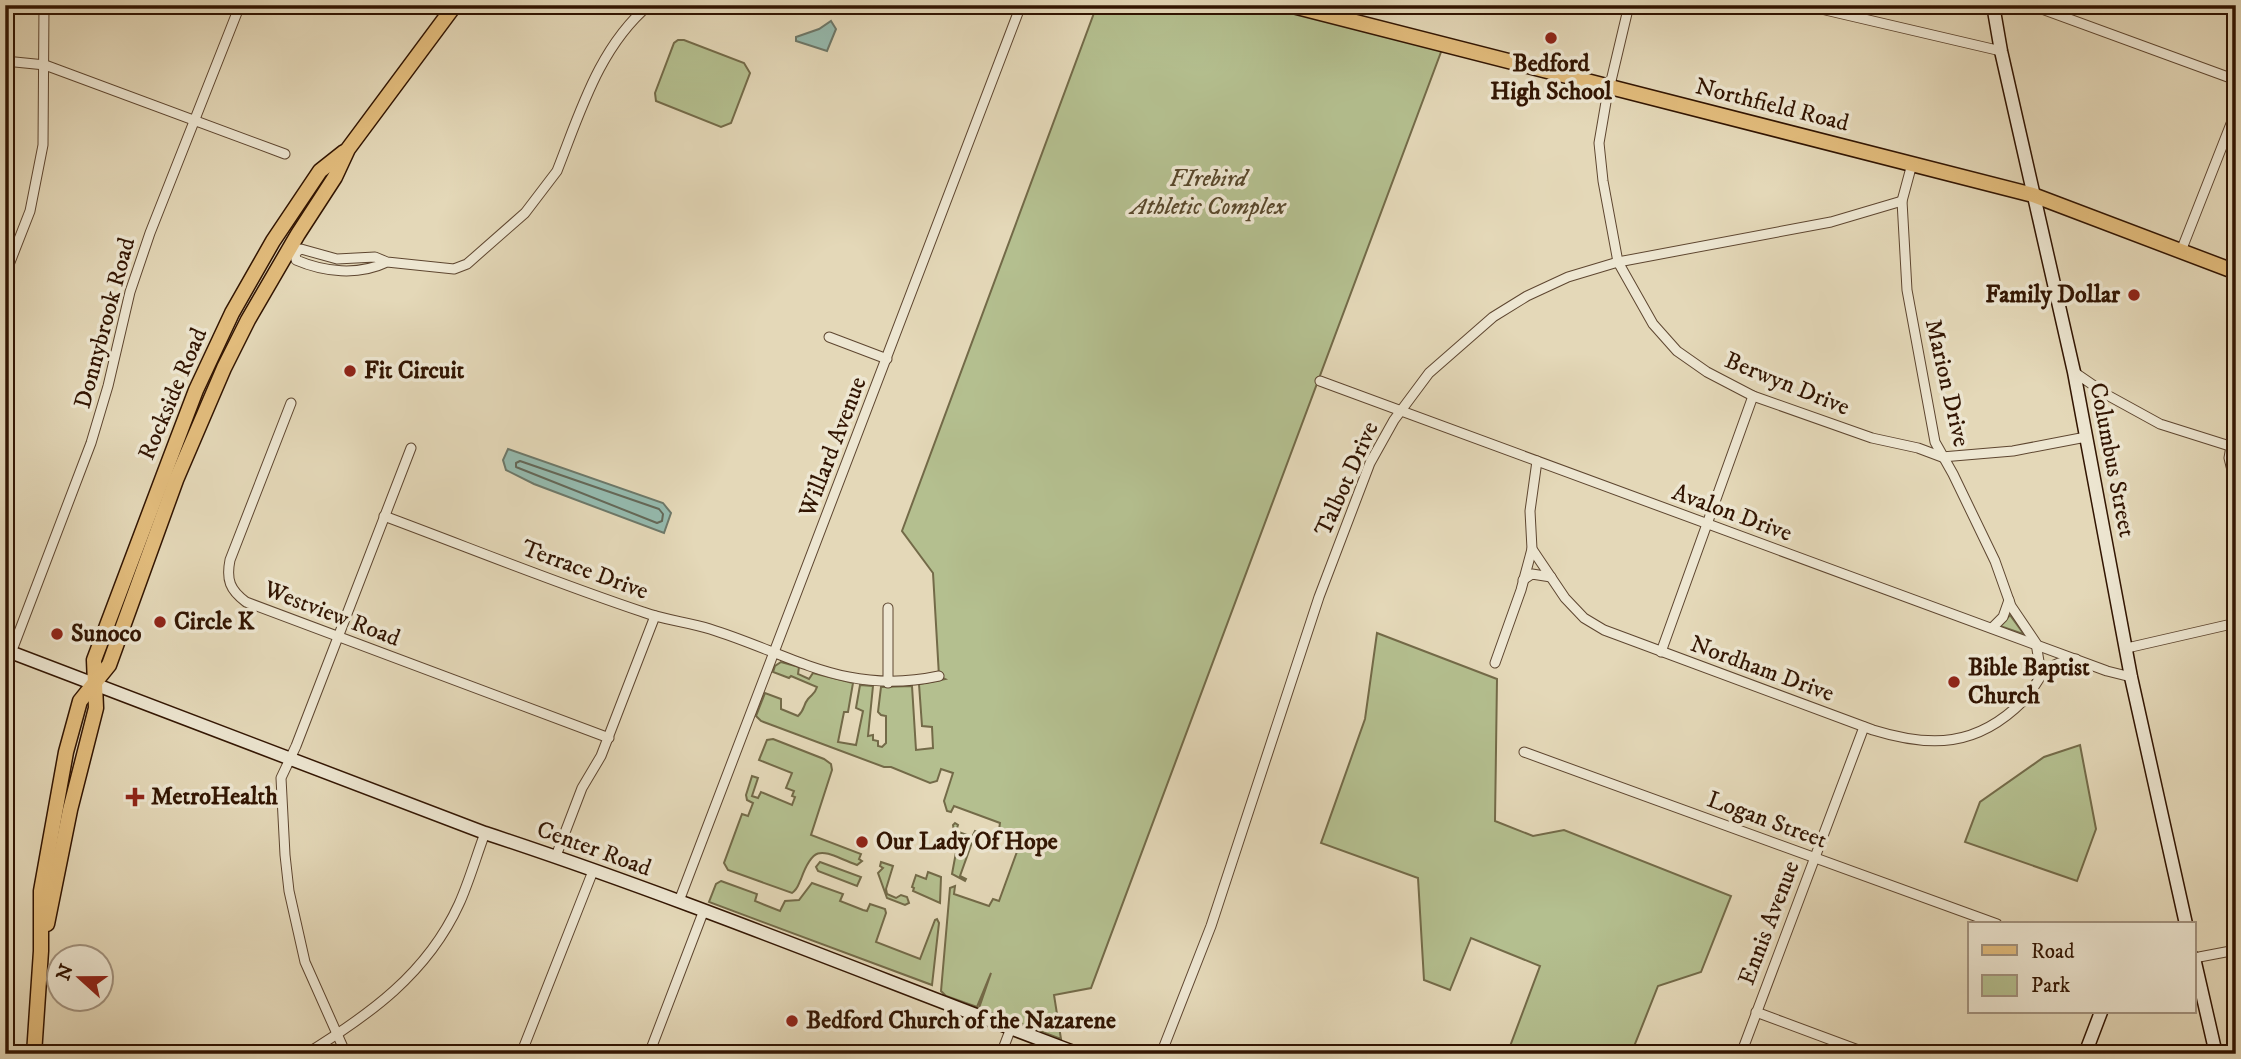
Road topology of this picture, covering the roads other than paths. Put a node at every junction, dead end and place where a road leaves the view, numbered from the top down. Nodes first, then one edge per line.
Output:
1 (44, 5) edge
2 (240, 5) edge
3 (455, 5) edge
4 (649, 5) edge
5 (1021, 5) edge
6 (1289, 5) edge
7 (1629, 5) edge
8 (1804, 5) edge
9 (1993, 5) edge
10 (2031, 5) edge
11 (2001, 51) junction
12 (5, 61) edge
13 (45, 65) junction
14 (2236, 80) edge
15 (1609, 86) junction
16 (2236, 111) edge
17 (194, 120) junction
18 (348, 149) junction
19 (285, 154) dead end
20 (1912, 164) junction
21 (2033, 195) junction
22 (1902, 201) junction
23 (273, 241) junction
24 (2180, 251) junction
25 (292, 252) junction
26 (1618, 262) junction
27 (2236, 272) edge
28 (5, 275) edge
29 (829, 337) dead end
30 (887, 359) junction
31 (2074, 372) junction
32 (1320, 381) dead end
33 (1753, 396) junction
34 (291, 403) dead end
35 (1400, 411) junction
36 (2086, 437) junction
37 (2233, 447) edge
38 (411, 448) dead end
39 (1942, 457) junction
40 (1537, 461) junction
41 (2236, 487) edge
42 (384, 516) junction
43 (1706, 524) junction
44 (1531, 549) junction
45 (1551, 578) junction
46 (1523, 580) junction
47 (2009, 600) junction
48 (888, 608) dead end
49 (655, 616) junction
50 (2236, 623) edge
51 (1992, 628) junction
52 (338, 637) junction
53 (2036, 643) junction
54 (2127, 648) junction
55 (8, 651) edge
56 (1661, 652) junction
57 (774, 653) junction
58 (2077, 659) junction
59 (1495, 663) dead end
60 (2041, 674) junction
61 (939, 676) dead end
62 (2131, 677) junction
63 (888, 683) junction
64 (95, 684) junction
65 (1864, 727) junction
66 (608, 738) junction
67 (1524, 752) dead end
68 (289, 759) junction
69 (485, 833) junction
70 (556, 856) junction
71 (1814, 858) junction
72 (593, 871) junction
73 (679, 901) junction
74 (704, 910) junction
75 (1991, 922) edge
76 (2186, 922) edge
77 (2236, 950) edge
78 (2196, 958) edge
79 (2196, 967) edge
80 (1756, 1013) junction
81 (2100, 1014) edge
82 (1011, 1028) junction
83 (337, 1035) junction
84 (34, 1054) edge
85 (306, 1054) edge
86 (346, 1054) edge
87 (521, 1054) edge
88 (649, 1054) edge
89 (1001, 1054) edge
90 (1079, 1054) edge
91 (1161, 1054) edge
92 (1741, 1054) edge
93 (1869, 1054) edge
94 (2085, 1054) edge
95 (2216, 1054) edge

1 - 13 street
2 - 17 street, Donnybrook Road
3 - 18 main road, Rockside Road
4 - 25 street
5 - 30 street, Willard Avenue
6 - 15 main road, Northfield Road
7 - 15 street, Berwyn Drive
8 - 11 street
9 - 11 main road, Columbus Street
10 - 14 street
11 - 21 main road, Columbus Street
12 - 13 street
13 - 17 street
13 - 28 street
15 - 20 main road, Northfield Road
15 - 26 street, Berwyn Drive
16 - 24 street
17 - 19 street
17 - 55 street, Donnybrook Road
18 - 23 main road, Rockside Road
18 - 25 main road, Rockside Road
20 - 21 main road, Northfield Road
20 - 22 street, Marion Drive
21 - 24 main road, Northfield Road
21 - 31 main road, Columbus Street
22 - 26 street, Talbot Drive
22 - 39 street, Marion Drive
23 - 25 street
23 - 64 main road, Rockside Road
24 - 27 main road, Northfield Road
25 - 64 main road, Rockside Road
26 - 33 street, Berwyn Drive
26 - 35 street, Talbot Drive
29 - 30 street
30 - 57 street, Willard Avenue
31 - 36 main road, Columbus Street
31 - 37 street
32 - 35 street, Avalon Drive
33 - 39 street, Berwyn Drive
33 - 43 street
34 - 52 street, Westview Road
35 - 40 street, Avalon Drive
35 - 91 street, Talbot Drive
36 - 39 street, Berwyn Drive
36 - 54 main road, Columbus Street
37 - 41 street
38 - 42 street
39 - 47 street, Marion Drive
40 - 43 street, Avalon Drive
40 - 44 street
42 - 49 street, Terrace Drive
42 - 52 street
43 - 51 street, Avalon Drive
43 - 56 street
44 - 45 street, Nordham Drive
44 - 46 street
45 - 46 street
45 - 56 street, Nordham Drive
46 - 59 street
47 - 51 street
47 - 53 street, Marion Drive
48 - 63 street
49 - 57 street, Terrace Drive
49 - 66 street
50 - 54 street
51 - 53 street, Avalon Drive
52 - 66 street, Westview Road
52 - 68 street
53 - 58 street, Avalon Drive
53 - 60 street, Marion Drive
54 - 62 main road, Columbus Street
55 - 64 main road, Center Road
56 - 65 street, Nordham Drive
57 - 63 street, Terrace Drive
57 - 73 street, Willard Avenue
58 - 60 street, Nordham Drive
58 - 62 street, Avalon Drive
60 - 65 street, Nordham Drive
61 - 63 street, Terrace Drive
62 - 76 main road, Columbus Street
64 - 68 main road, Center Road
64 - 84 main road, Rockside Road
65 - 71 street, Ennis Avenue
66 - 70 street
67 - 71 street, Logan Street
68 - 69 main road, Center Road
68 - 83 street
69 - 70 main road, Center Road
69 - 83 street
70 - 72 main road, Center Road
71 - 75 street, Logan Street
71 - 80 street, Ennis Avenue
72 - 73 main road, Center Road
72 - 87 street
73 - 74 main road, Center Road
74 - 82 main road, Center Road
74 - 88 street
77 - 78 street
79 - 95 main road
80 - 92 street, Ennis Avenue
80 - 93 street
81 - 94 main road
82 - 89 street
82 - 90 main road, Center Road
83 - 85 street
83 - 86 street

